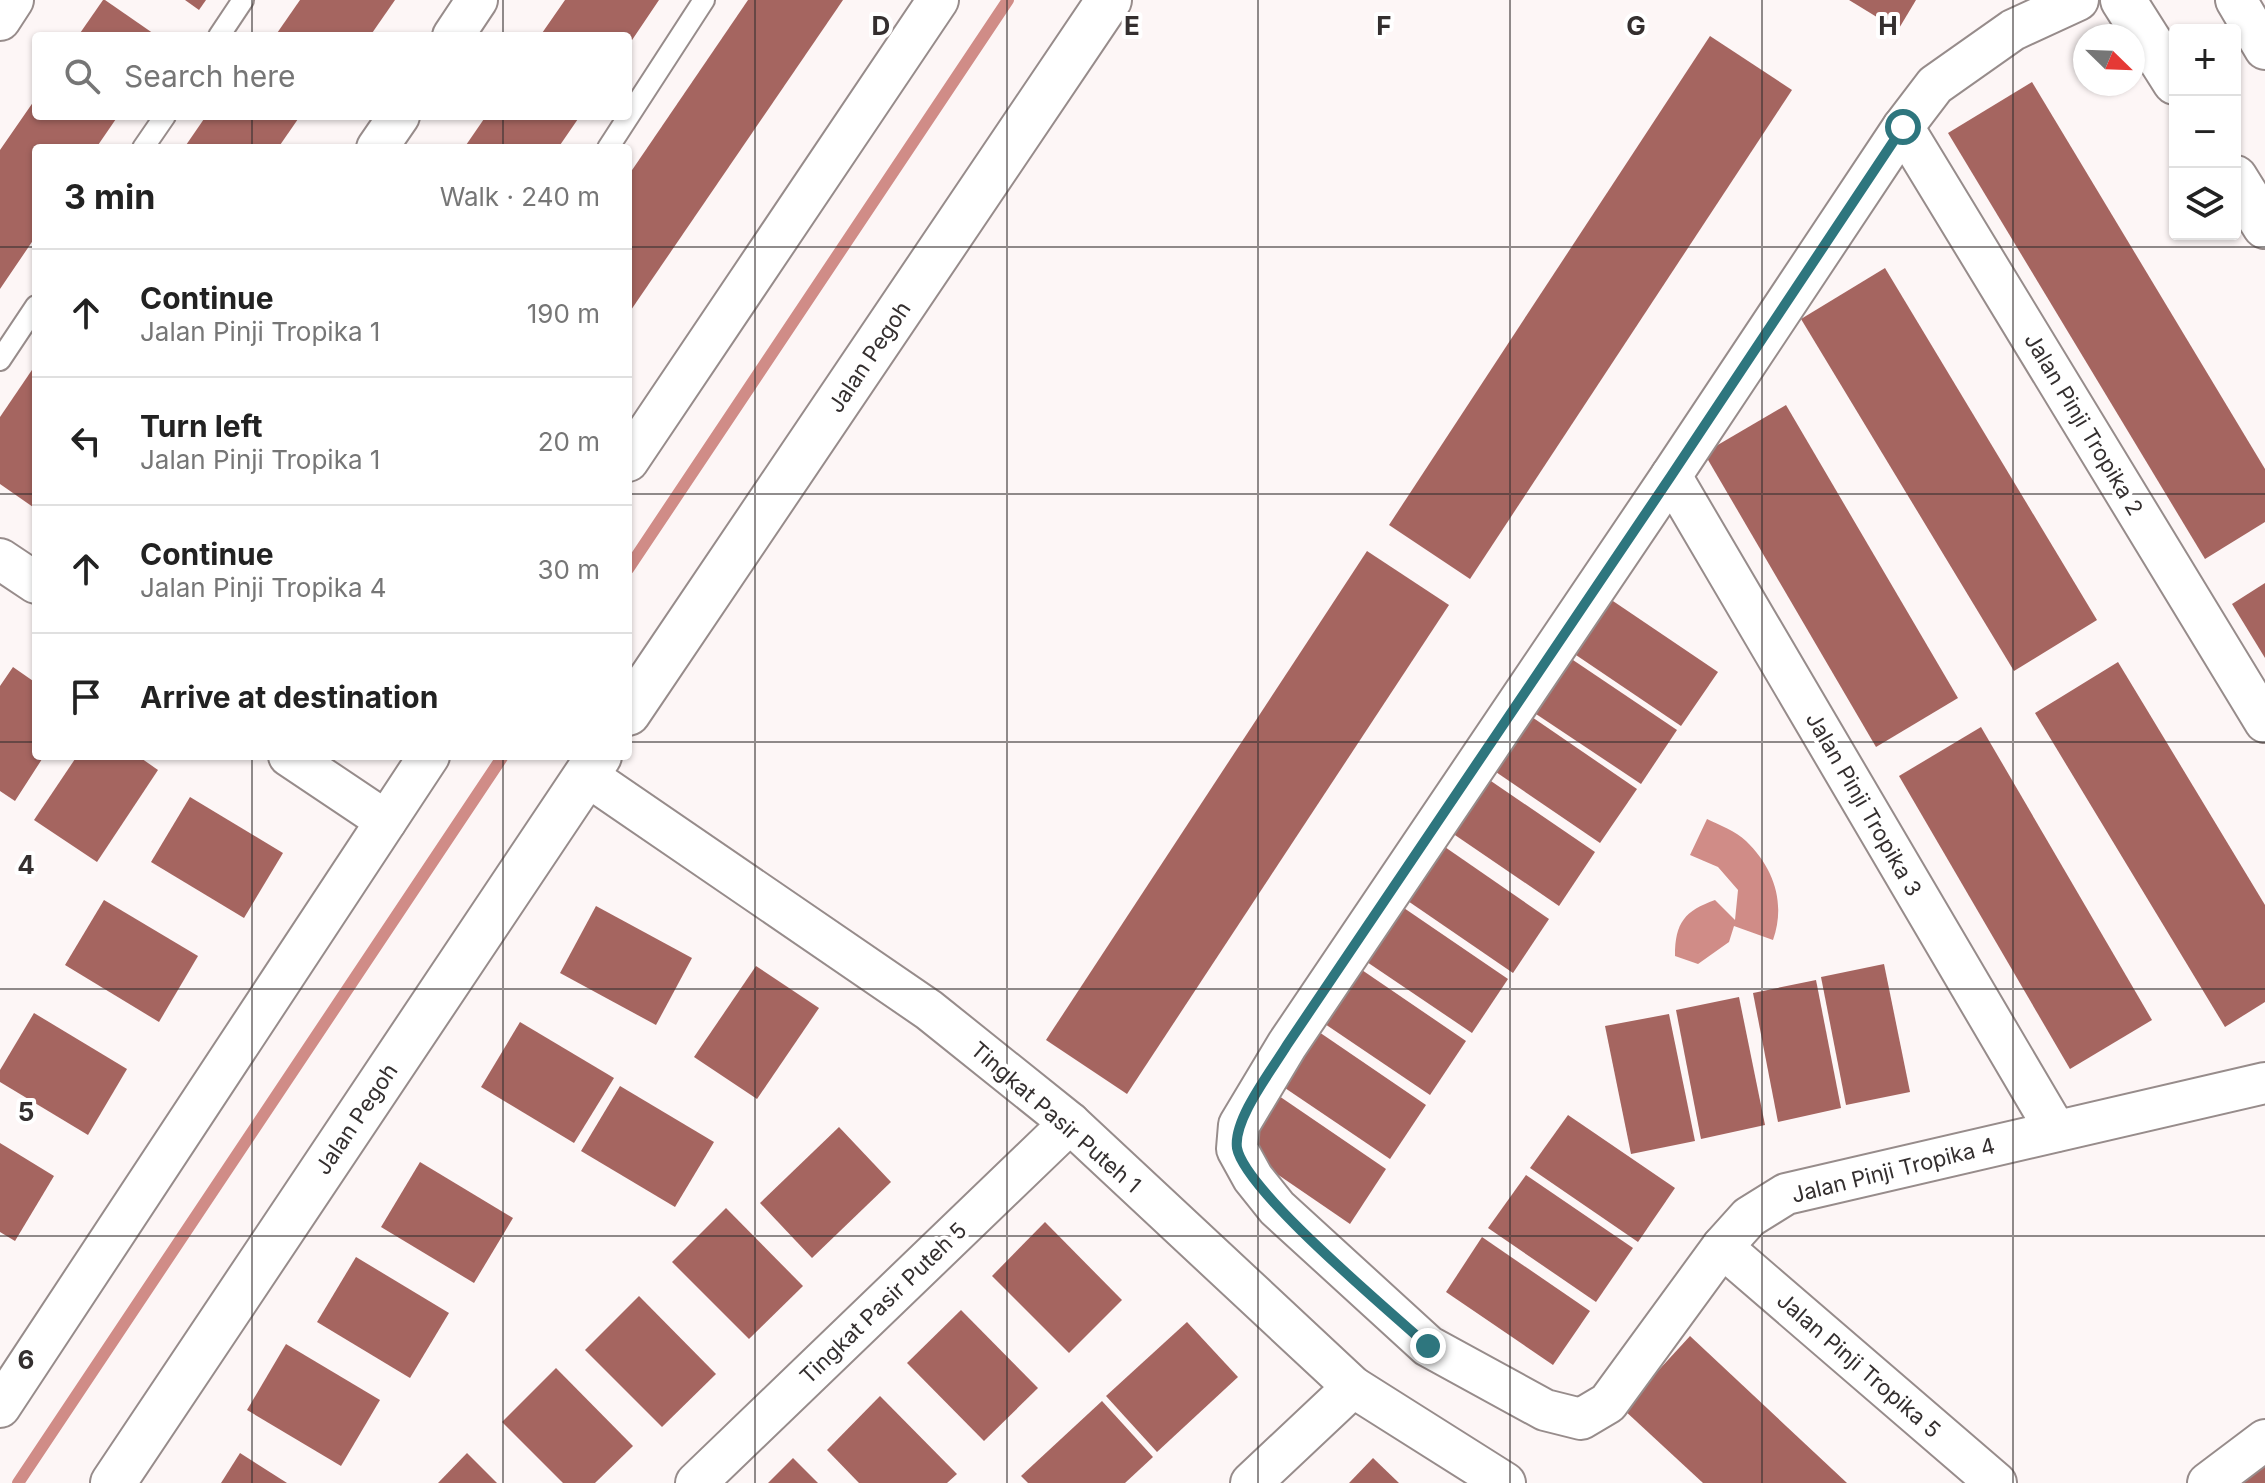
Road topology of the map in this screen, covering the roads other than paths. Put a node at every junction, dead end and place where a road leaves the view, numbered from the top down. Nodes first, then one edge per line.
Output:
1 (13, 0) edge
2 (243, 0) edge
3 (477, 0) edge
4 (704, 0) edge
5 (938, 0) edge
6 (1109, 0) edge
7 (2078, 0) edge
8 (2123, 0) edge
9 (2236, 0) edge
10 (0, 20) edge
11 (222, 32) edge
12 (456, 32) edge
13 (2265, 49) edge
14 (2169, 73) edge
15 (632, 111) edge
16 (162, 120) edge
17 (396, 120) edge
18 (626, 120) edge
19 (1903, 127) junction
20 (146, 144) edge
21 (380, 144) edge
22 (611, 144) edge
23 (2241, 188) edge
24 (2265, 226) edge
25 (32, 312) edge
26 (0, 360) edge
27 (632, 455) edge
28 (1671, 476) junction
29 (0, 559) edge
30 (32, 580) edge
31 (632, 707) edge
32 (2265, 722) edge
33 (295, 760) edge
34 (426, 760) edge
35 (592, 766) edge
36 (386, 821) junction
37 (2265, 1083) edge
38 (1070, 1123) junction
39 (2056, 1131) junction
40 (1722, 1247) junction
41 (1353, 1387) junction
42 (0, 1407) edge
43 (2265, 1440) edge
44 (113, 1483) edge
45 (696, 1483) edge
46 (1251, 1483) edge
47 (1505, 1483) edge
48 (1996, 1483) edge
49 (2208, 1483) edge

1 - 10 street
2 - 11 lane
3 - 12 street
4 - 15 lane
5 - 27 street
6 - 31 street, Jalan Pegoh
7 - 19 street, Jalan Pinji Tropika 4
8 - 14 street
9 - 13 street
16 - 20 lane
17 - 21 street
18 - 22 lane
19 - 28 street, Jalan Pinji Tropika 4
19 - 32 street, Jalan Pinji Tropika 2
23 - 24 street
25 - 26 lane
28 - 39 street, Jalan Pinji Tropika 3
28 - 40 street, Jalan Pinji Tropika 4
29 - 30 street
33 - 36 street
34 - 36 street
35 - 38 street, Tingkat Pasir Puteh 1
35 - 44 street, Jalan Pegoh
36 - 42 street
37 - 39 street
38 - 41 street, Tingkat Pasir Puteh 1
38 - 45 street, Tingkat Pasir Puteh 5
39 - 40 street, Jalan Pinji Tropika 4
40 - 48 street, Jalan Pinji Tropika 5
41 - 46 street
41 - 47 street, Tingkat Pasir Puteh 1
43 - 49 street

